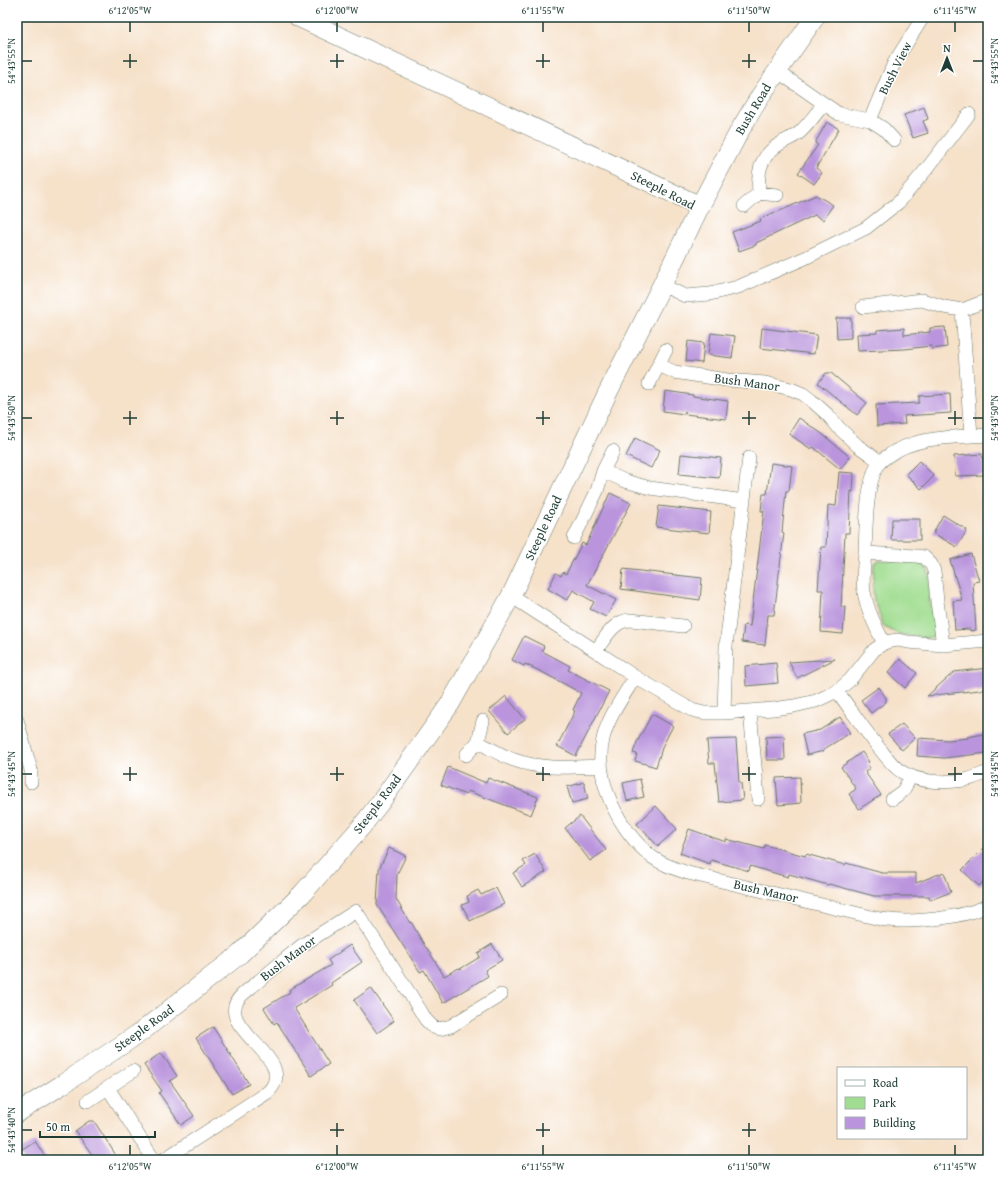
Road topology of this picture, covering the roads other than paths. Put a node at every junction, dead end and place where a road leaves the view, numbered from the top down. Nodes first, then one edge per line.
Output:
1 (298, 17) edge
2 (815, 17) edge
3 (923, 17) edge
4 (777, 71) junction
5 (824, 104) junction
6 (969, 114) dead end
7 (870, 120) junction
8 (894, 140) dead end
9 (759, 193) junction
10 (777, 195) dead end
11 (700, 206) junction
12 (744, 206) dead end
13 (662, 285) junction
14 (988, 300) edge
15 (863, 307) dead end
16 (962, 310) junction
17 (666, 350) dead end
18 (659, 365) junction
19 (649, 384) dead end
20 (988, 435) edge
21 (971, 436) junction
22 (613, 451) dead end
23 (749, 458) dead end
24 (880, 462) junction
25 (603, 471) junction
26 (744, 501) junction
27 (574, 538) dead end
28 (865, 553) junction
29 (511, 596) junction
30 (683, 626) dead end
31 (988, 641) edge
32 (884, 643) junction
33 (943, 645) junction
34 (596, 651) junction
35 (635, 678) junction
36 (837, 691) junction
37 (750, 711) junction
38 (724, 713) junction
39 (17, 720) edge
40 (483, 721) dead end
41 (478, 742) junction
42 (466, 755) dead end
43 (600, 766) junction
44 (988, 772) edge
45 (911, 776) junction
46 (32, 782) dead end
47 (758, 798) dead end
48 (892, 798) dead end
49 (988, 905) edge
50 (501, 995) dead end
51 (133, 1071) dead end
52 (108, 1088) junction
53 (88, 1101) dead end
54 (17, 1113) edge
55 (154, 1160) edge
56 (163, 1160) edge

1 - 11 main road, Steeple Road
2 - 4 main road, Bush Road
3 - 7 street, Bush View
4 - 5 street
4 - 11 main road, Bush Road
5 - 7 street
5 - 9 street
6 - 13 street
7 - 8 street
9 - 10 street
9 - 12 street
11 - 13 main road, Steeple Road
13 - 29 main road, Steeple Road
14 - 16 street
15 - 16 street
16 - 21 street
17 - 18 street
18 - 19 street
18 - 24 street, Bush Manor
20 - 21 street
21 - 24 street
22 - 25 street
23 - 26 street
24 - 28 street
25 - 26 street
25 - 27 street
26 - 38 street
28 - 32 street
28 - 33 street
29 - 34 street
29 - 54 main road, Steeple Road
30 - 34 street
31 - 33 street
32 - 33 street
32 - 36 street
34 - 35 street
35 - 38 street
35 - 43 street, Bush Manor
36 - 37 street
36 - 45 street
37 - 38 street
37 - 47 street
39 - 46 street
40 - 41 street
41 - 42 street
41 - 43 street
43 - 49 street, Bush Manor
44 - 45 street
45 - 48 street
50 - 56 street, Bush Manor
51 - 52 street
52 - 53 street
52 - 55 street

